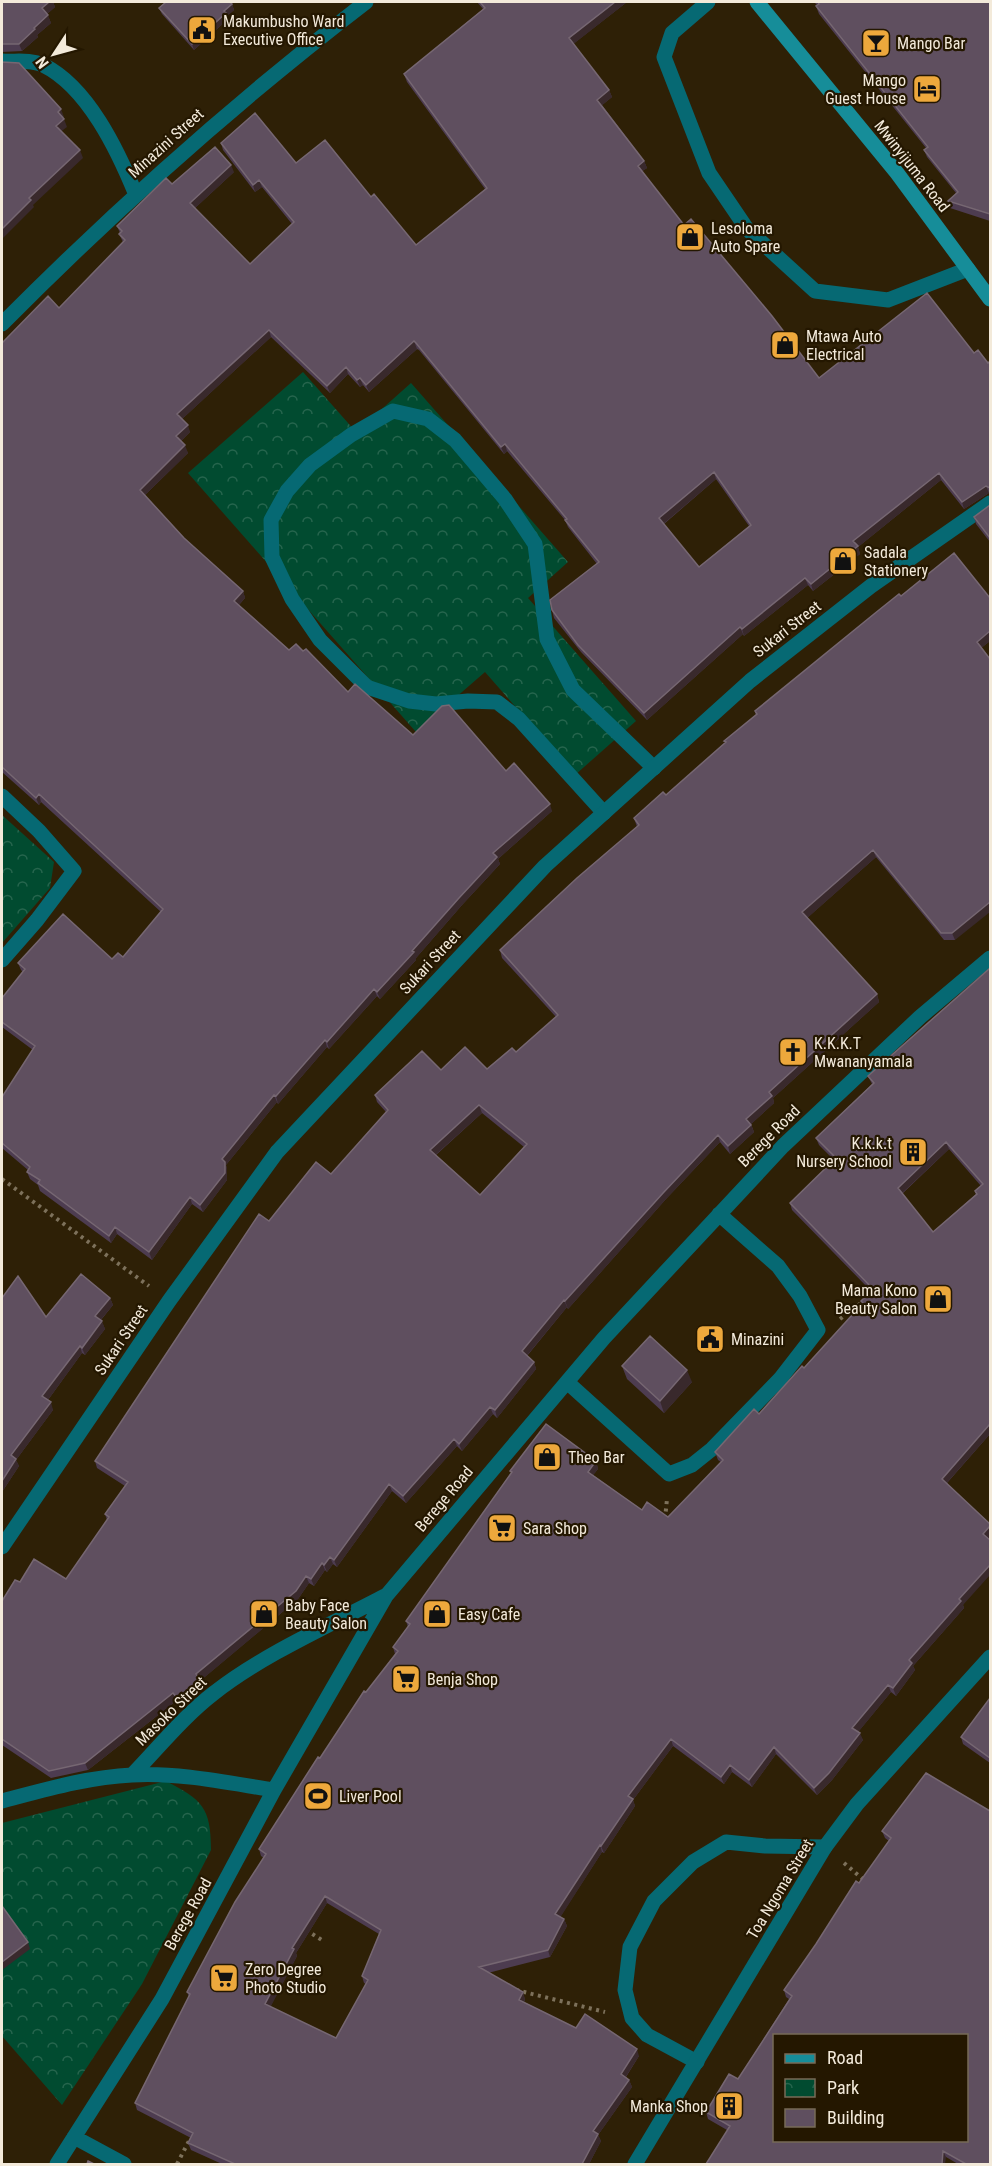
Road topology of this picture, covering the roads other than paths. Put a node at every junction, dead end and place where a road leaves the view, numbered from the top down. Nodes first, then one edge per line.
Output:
1 (366, 2) edge
2 (708, 2) edge
3 (757, 2) edge
4 (2, 61) edge
5 (136, 195) junction
6 (968, 269) junction
7 (990, 299) edge
8 (2, 324) edge
9 (990, 503) edge
10 (654, 768) junction
11 (2, 796) edge
12 (604, 813) junction
13 (990, 958) edge
14 (2, 960) edge
15 (719, 1214) junction
16 (567, 1382) junction
17 (2, 1547) edge
18 (386, 1596) junction
19 (990, 1657) edge
20 (133, 1774) junction
21 (274, 1790) junction
22 (2, 1801) edge
23 (825, 1847) junction
24 (697, 2062) junction
25 (74, 2137) junction
26 (57, 2164) edge
27 (124, 2164) edge
28 (635, 2164) edge

1 - 5 street, Minazini Street
2 - 6 street
3 - 6 street, Mwinyijuma Road
4 - 5 street
5 - 8 street, Minazini Street
6 - 7 street, Mwinyijuma Road
9 - 10 street, Sukari Street
10 - 12 street, Sukari Street
10 - 12 street
11 - 14 street
12 - 17 street, Sukari Street
13 - 15 street, Berege Road
15 - 16 street, Berege Road
15 - 16 street
16 - 18 street, Berege Road
18 - 20 street, Masoko Street
18 - 21 street, Berege Road
19 - 23 street, Toa Ngoma Street
20 - 21 street
20 - 22 street
21 - 25 street, Berege Road
23 - 24 street, Toa Ngoma Street
23 - 24 street
24 - 28 street, Toa Ngoma Street
25 - 26 street, Berege Road
25 - 27 street

